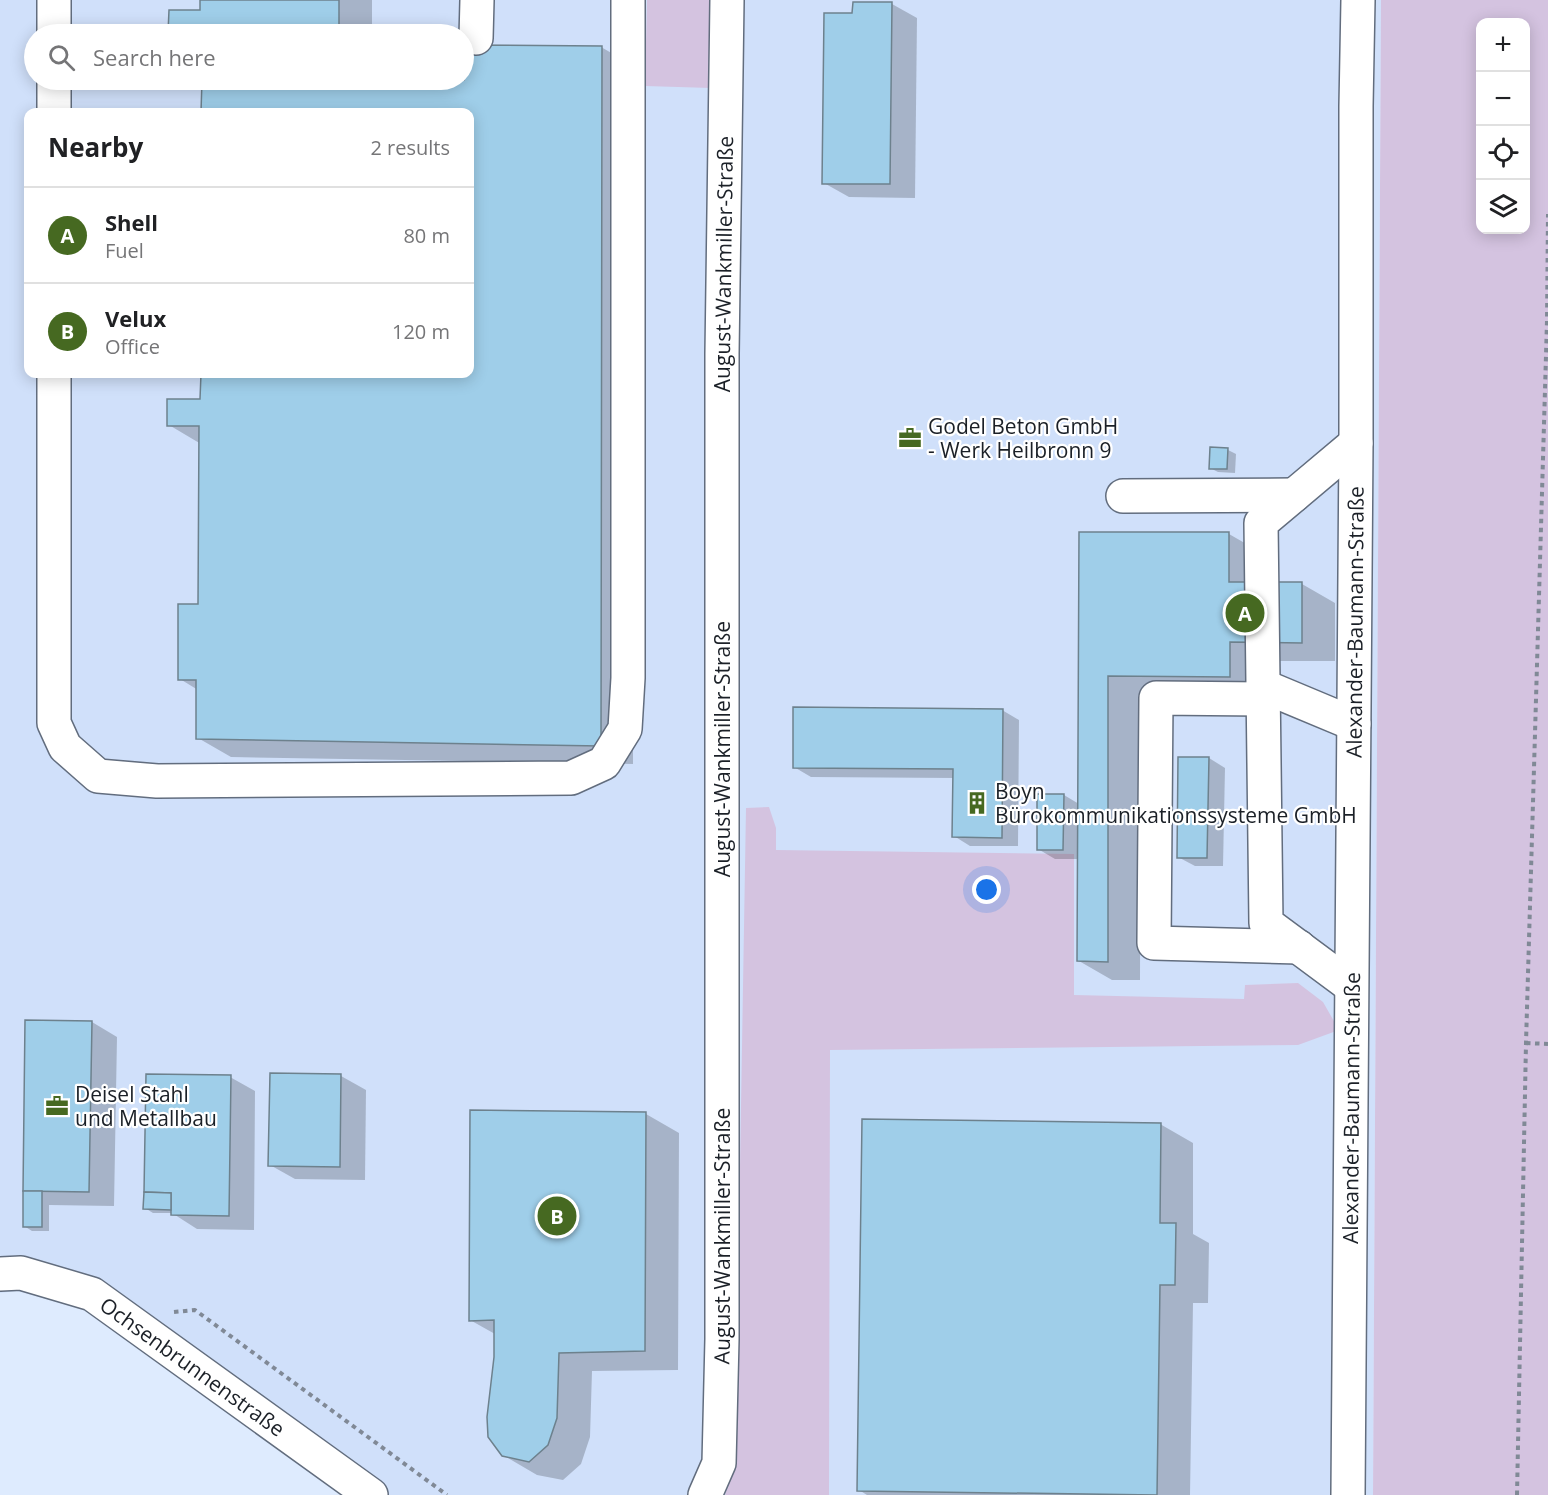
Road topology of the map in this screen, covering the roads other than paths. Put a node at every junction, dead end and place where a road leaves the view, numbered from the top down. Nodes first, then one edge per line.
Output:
1 (54, 0) edge
2 (477, 0) edge
3 (628, 0) edge
4 (727, 0) edge
5 (1358, 0) edge
6 (54, 24) edge
7 (477, 38) dead end
8 (54, 90) edge
9 (54, 108) edge
10 (54, 378) edge
11 (1356, 442) junction
12 (1294, 495) junction
13 (1123, 496) dead end
14 (1263, 692) junction
15 (1354, 724) junction
16 (1299, 947) junction
17 (1351, 986) junction
18 (0, 1274) edge
19 (371, 1495) edge
20 (705, 1495) edge
21 (1348, 1495) edge

1 - 6 street
2 - 7 street
3 - 10 street
4 - 20 street, August-Wankmiller-Straße
5 - 11 street, Alexander-Baumann-Straße
8 - 9 street
11 - 12 street
11 - 15 street, Alexander-Baumann-Straße
12 - 13 street
12 - 14 street
14 - 15 street
14 - 16 street
14 - 16 street
15 - 17 street, Alexander-Baumann-Straße
16 - 17 street
17 - 21 street, Alexander-Baumann-Straße
18 - 19 street, Ochsenbrunnenstraße

